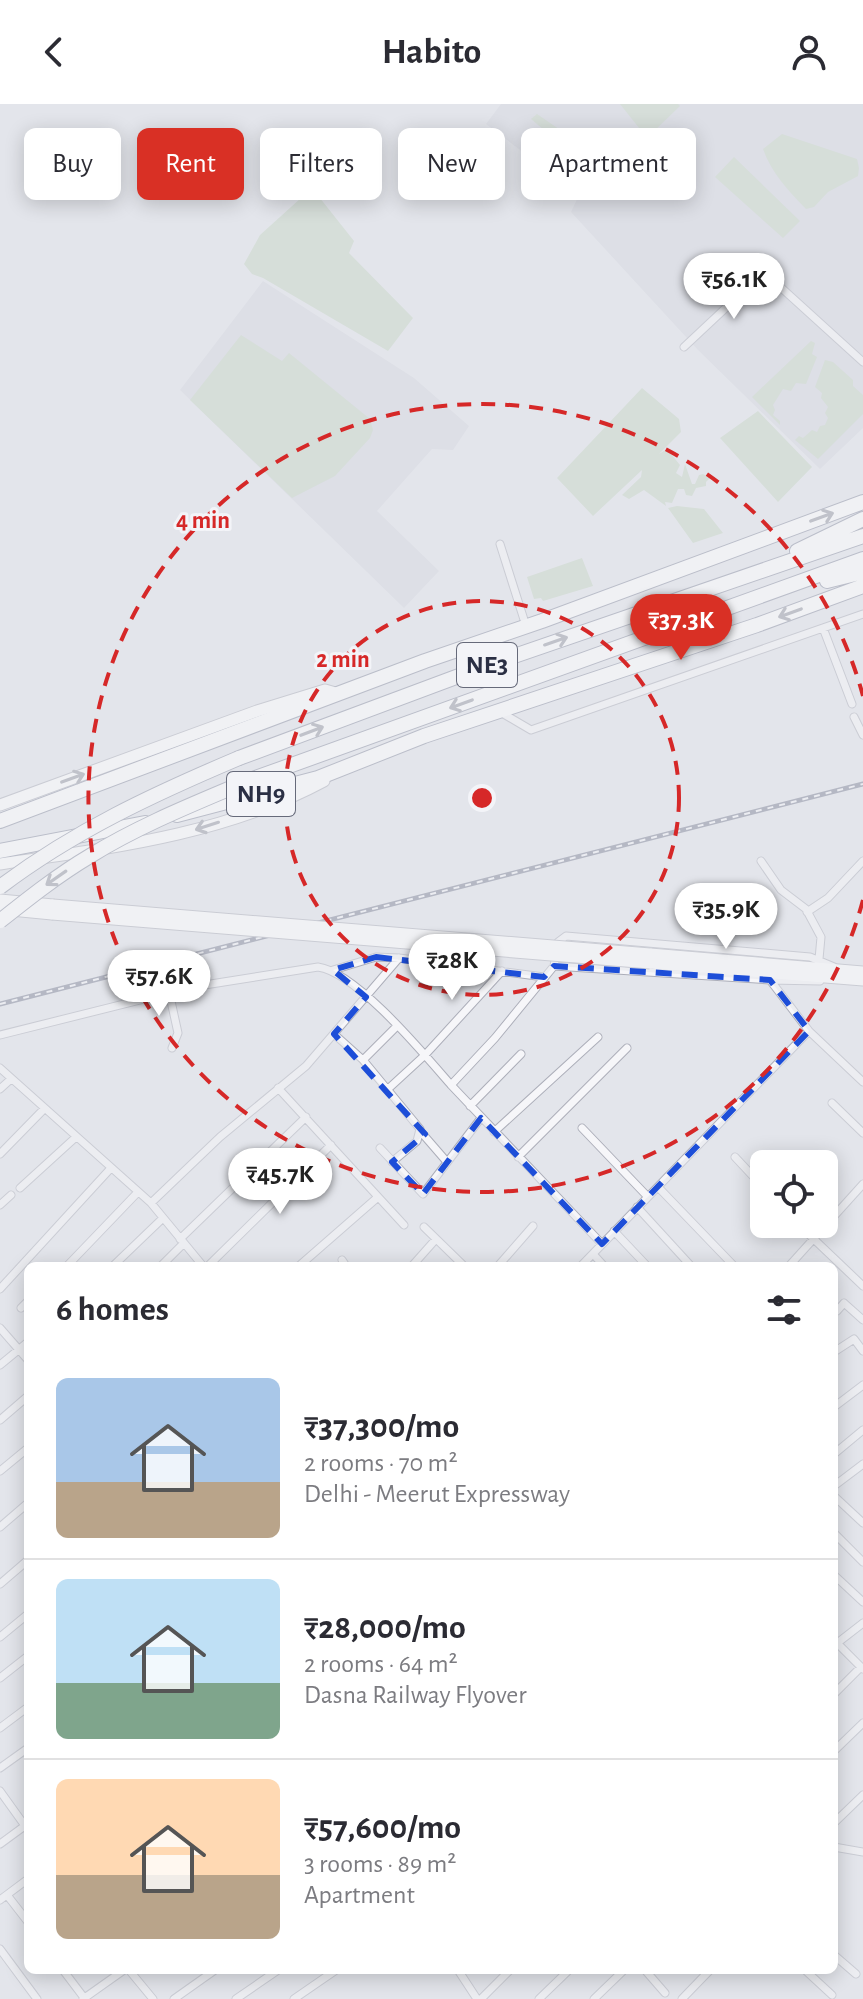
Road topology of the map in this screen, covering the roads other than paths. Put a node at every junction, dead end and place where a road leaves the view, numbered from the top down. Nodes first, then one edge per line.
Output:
1 (684, 347) dead end
2 (863, 362) edge
3 (863, 502) edge
4 (863, 519) edge
5 (863, 536) edge
6 (500, 544) dead end
7 (863, 559) edge
8 (863, 572) edge
9 (739, 579) junction
10 (863, 586) edge
11 (745, 602) junction
12 (863, 614) edge
13 (526, 626) junction
14 (823, 628) junction
15 (339, 694) junction
16 (852, 704) dead end
17 (499, 711) junction
18 (854, 717) dead end
19 (863, 735) edge
20 (356, 763) junction
21 (0, 805) edge
22 (0, 821) edge
23 (2, 850) edge
24 (761, 861) dead end
25 (863, 861) edge
26 (0, 864) edge
27 (0, 887) edge
28 (0, 900) edge
29 (0, 909) edge
30 (807, 912) junction
31 (0, 921) edge
32 (399, 958) junction
33 (819, 959) junction
34 (554, 966) junction
35 (800, 969) junction
36 (333, 970) junction
37 (502, 971) junction
38 (863, 972) edge
39 (836, 973) junction
40 (544, 977) junction
41 (770, 980) junction
42 (863, 980) edge
43 (169, 992) junction
44 (366, 997) junction
45 (397, 1026) junction
46 (809, 1031) junction
47 (334, 1034) junction
48 (0, 1035) edge
49 (598, 1037) dead end
50 (172, 1048) dead end
51 (627, 1048) dead end
52 (521, 1054) dead end
53 (425, 1055) junction
54 (363, 1060) junction
55 (0, 1068) edge
56 (11, 1079) junction
57 (863, 1082) edge
58 (451, 1085) junction
59 (278, 1088) junction
60 (0, 1089) edge
61 (388, 1089) junction
62 (832, 1103) dead end
63 (470, 1106) junction
64 (44, 1109) junction
65 (306, 1117) junction
66 (481, 1118) junction
67 (582, 1128) dead end
68 (421, 1132) junction
69 (494, 1132) junction
70 (863, 1133) edge
71 (76, 1137) junction
72 (331, 1145) junction
73 (380, 1148) dead end
74 (0, 1154) edge
75 (518, 1157) junction
76 (735, 1157) dead end
77 (392, 1162) junction
78 (447, 1162) junction
79 (111, 1168) junction
80 (750, 1173) edge
81 (863, 1184) edge
82 (658, 1187) junction
83 (20, 1188) dead end
84 (138, 1192) junction
85 (11, 1195) dead end
86 (378, 1197) junction
87 (648, 1197) junction
88 (151, 1203) junction
89 (0, 1205) edge
90 (637, 1207) junction
91 (163, 1218) junction
92 (404, 1225) dead end
93 (533, 1226) dead end
94 (424, 1227) dead end
95 (614, 1231) junction
96 (436, 1239) junction
97 (813, 1240) junction
98 (182, 1241) junction
99 (602, 1244) junction
100 (593, 1254) junction
101 (25, 1262) edge
102 (71, 1262) edge
103 (117, 1262) edge
104 (164, 1262) edge
105 (201, 1262) edge
106 (209, 1262) edge
107 (304, 1262) edge
108 (416, 1262) edge
109 (460, 1262) edge
110 (502, 1262) edge
111 (585, 1262) edge
112 (600, 1262) edge
113 (643, 1262) edge
114 (687, 1262) edge
115 (730, 1262) edge
116 (793, 1262) edge
117 (837, 1262) edge
118 (24, 1263) edge
119 (838, 1263) edge
120 (863, 1286) edge
121 (0, 1289) edge
122 (24, 1305) edge
123 (21, 1308) dead end
124 (838, 1310) edge
125 (863, 1320) edge
126 (0, 1328) edge
127 (24, 1346) edge
128 (838, 1349) edge
129 (19, 1350) junction
130 (863, 1351) edge
131 (24, 1356) edge
132 (0, 1365) edge
133 (863, 1385) edge
134 (24, 1399) edge
135 (838, 1404) edge
136 (0, 1420) edge
137 (863, 1430) edge
138 (24, 1451) edge
139 (838, 1451) edge
140 (862, 1466) edge
141 (0, 1471) edge
142 (838, 1483) edge
143 (838, 1500) edge
144 (24, 1506) edge
145 (863, 1523) edge
146 (0, 1527) edge
147 (838, 1537) edge
148 (863, 1562) edge
149 (24, 1563) edge
150 (838, 1580) edge
151 (0, 1584) edge
152 (863, 1602) edge
153 (24, 1617) edge
154 (863, 1623) edge
155 (0, 1637) edge
156 (838, 1642) edge
157 (838, 1646) edge
158 (24, 1659) edge
159 (862, 1668) edge
160 (0, 1678) edge
161 (838, 1690) edge
162 (24, 1710) edge
163 (863, 1723) edge
164 (0, 1728) edge
165 (838, 1747) edge
166 (24, 1751) edge
167 (0, 1768) edge
168 (1, 1794) edge
169 (863, 1795) edge
170 (838, 1819) edge
171 (24, 1822) edge
172 (24, 1828) edge
173 (0, 1844) edge
174 (838, 1848) edge
175 (863, 1852) edge
176 (24, 1882) edge
177 (4, 1897) edge
178 (24, 1918) edge
179 (0, 1949) edge
180 (838, 1958) edge
181 (66, 1974) edge
182 (121, 1974) edge
183 (131, 1974) edge
184 (209, 1974) edge
185 (272, 1974) edge
186 (331, 1974) edge
187 (461, 1974) edge
188 (506, 1974) edge
189 (565, 1974) edge
190 (620, 1974) edge
191 (648, 1974) edge
192 (706, 1974) edge
193 (809, 1974) edge
194 (856, 1974) dead end
195 (665, 1993) dead end
196 (832, 1995) dead end
197 (305, 1996) edge
198 (37, 1999) edge
199 (84, 1999) edge
200 (153, 1999) edge
201 (174, 1999) edge
202 (236, 1999) edge
203 (294, 1999) edge
204 (479, 1999) edge
205 (539, 1999) edge
206 (594, 1999) edge
207 (682, 1999) edge

1 - 2 street
13 -> 3 highway, NH9
4 - 9 highway
5 - 9 highway, NE3
6 - 13 street
7 - 11 highway, NE3
8 - 11 highway
27 -> 9 highway, NE3, bridge
10 -> 17 highway, NH9
11 -> 31 highway, NE3, bridge
12 - 14 street
13 - 15 highway, NH9
14 - 16 street
14 - 17 street
21 -> 15 main road
15 - 22 highway, NH9
17 - 20 highway, NH9
18 - 19 street
20 - 23 highway, NH9
20 -> 26 main road
24 - 30 street
25 - 30 street
28 - 35 main road, bridge
29 - 35 main road, bridge
30 - 33 street
32 - 36 street
32 - 37 street
32 - 44 street
33 - 34 street
33 - 39 street
34 - 40 street
34 - 41 street
35 - 39 main road
36 - 43 street
36 - 44 street
37 - 40 street
37 - 53 street
38 - 39 main road
39 - 41 street
39 - 42 main road
40 - 58 street
41 - 46 street
43 - 48 street
43 - 50 street
44 - 45 street
44 - 47 street
45 - 53 street
45 - 54 street
46 - 57 street
46 - 82 street
47 - 54 street
47 - 59 street
49 - 69 street
51 - 75 street
52 - 63 street
53 - 58 street
53 - 61 street
54 - 61 street
55 - 56 street
56 - 60 street
56 - 64 street
58 - 63 street
59 - 65 street
59 - 88 street
61 - 68 street
62 - 70 street
63 - 66 street
64 - 71 street
64 - 74 street
65 - 72 street
65 - 98 street
66 - 69 street
66 - 78 street
67 - 87 street
68 - 77 street
68 - 78 street
69 - 75 street
71 - 79 street
71 - 83 street
72 - 86 street
72 - 106 street
73 - 77 street
75 - 99 street
76 - 80 street
77 - 78 street
79 - 84 street
79 - 101 street
81 - 97 street
82 - 87 street
82 - 115 street
84 - 88 street
84 - 102 street
85 - 89 street
86 - 92 street
86 - 107 street
87 - 90 street
88 - 91 street
90 - 95 street
90 - 114 street
91 - 98 street
91 - 103 street
93 - 110 street
94 - 96 street
95 - 99 street
95 - 113 street
96 - 108 street
96 - 109 street
97 - 116 street
97 - 117 street
98 - 104 street
98 - 105 street
99 - 100 street
100 - 111 street
100 - 112 street
118 - 121 street
119 - 120 street
122 - 123 street
124 - 125 street
126 - 129 street
127 - 129 street
128 - 130 street
129 - 131 street
129 - 132 street
133 - 135 street
134 - 136 street
137 - 139 street
138 - 141 street
140 - 142 street
143 - 145 street
144 - 146 street
147 - 148 street
149 - 151 street
150 - 152 street
153 - 155 street
154 - 156 street
157 - 159 street
158 - 160 street
159 - 161 street
162 - 164 street
163 - 165 street
166 - 167 street
168 - 171 street
169 - 170 street
172 - 173 street
174 - 175 street
176 - 177 street
177 - 178 street
179 - 198 street
180 - 194 street
181 - 199 street
182 - 199 street
183 - 200 street
184 - 201 street
185 - 202 street
186 - 197 street
187 - 204 street
188 - 204 street
189 - 205 street
190 - 206 street
191 - 195 street
192 - 207 street
193 - 196 street
197 - 203 street

